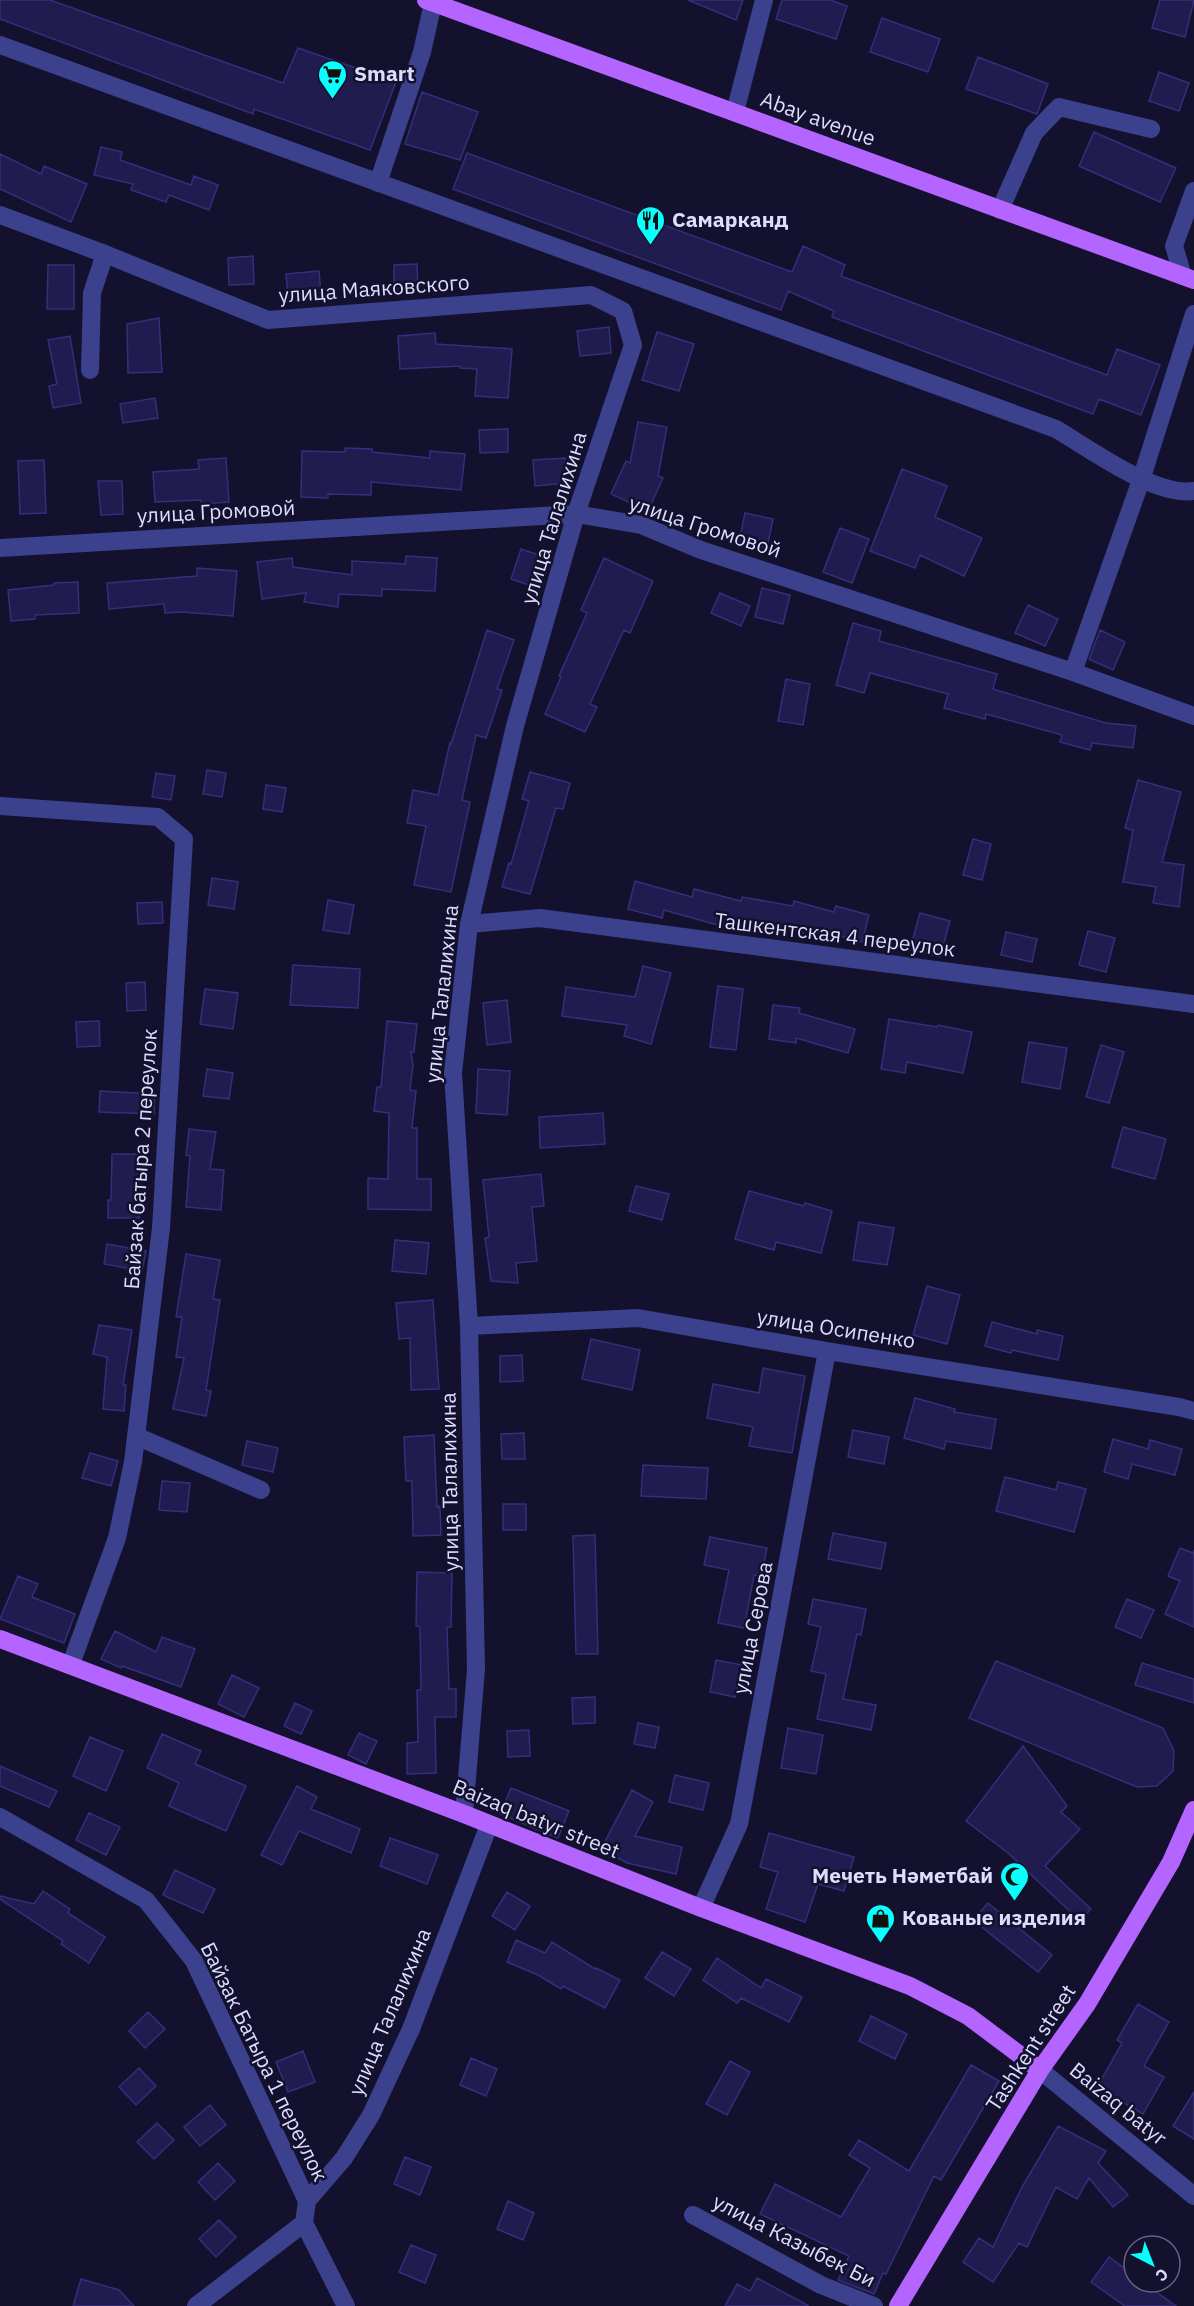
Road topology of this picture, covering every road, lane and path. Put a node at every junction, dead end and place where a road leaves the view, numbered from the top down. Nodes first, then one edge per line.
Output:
1 (764, 0) edge
2 (429, 1) edge
3 (0, 45) edge
4 (735, 112) junction
5 (1152, 129) dead end
6 (378, 183) junction
7 (1193, 198) edge
8 (1000, 210) junction
9 (0, 214) edge
10 (105, 254) junction
11 (1189, 278) edge
12 (623, 311) joint
13 (1194, 314) edge
14 (90, 370) dead end
15 (1141, 480) junction
16 (1194, 492) edge
17 (576, 514) junction
18 (0, 548) edge
19 (1072, 672) junction
20 (1194, 716) edge
21 (0, 806) edge
22 (470, 924) junction
23 (1194, 1004) edge
24 (469, 1326) junction
25 (827, 1351) junction
26 (1194, 1411) edge
27 (136, 1436) junction
28 (261, 1491) dead end
29 (0, 1639) edge
30 (71, 1664) junction
31 (1194, 1810) edge
32 (464, 1814) junction
33 (0, 1817) edge
34 (489, 1825) junction
35 (701, 1908) junction
36 (1040, 2070) junction
37 (1194, 2196) edge
38 (307, 2201) junction
39 (693, 2215) dead end
40 (304, 2223) junction
41 (196, 2306) edge
42 (346, 2306) edge
43 (874, 2306) edge
44 (898, 2306) edge

1 - 4 street
2 - 4 main road, Abay avenue
2 - 6 street
3 - 6 street
4 - 8 main road, Abay avenue
5 - 8 street
6 - 15 street
7 - 11 street
8 - 11 main road, Abay avenue
9 - 10 street, улица Маяковского
10 - 12 street, улица Маяковского
10 - 14 street
12 - 17 street, улица Талалихина
13 - 15 street
15 - 16 street
15 - 19 street
17 - 18 street, улица Громовой
17 - 19 street, улица Громовой
17 - 22 street, улица Талалихина
19 - 20 street, улица Громовой
21 - 27 street, Байзак батыра 2 переулок
22 - 23 street, Ташкентская 4 переулок
22 - 24 street, улица Талалихина
24 - 25 street, улица Осипенко
24 - 32 street, улица Талалихина
25 - 26 street, улица Осипенко
25 - 35 street, улица Серова
27 - 28 street
27 - 30 street, Байзак батыра 2 переулок
29 - 30 main road, Baizaq batyr street
30 - 32 main road, Baizaq batyr street
31 - 36 main road, Tashkent street
32 - 34 main road, Baizaq batyr street
33 - 38 street, Байзак Батыра 1 переулок
34 - 35 main road, Baizaq batyr street
34 - 38 street, улица Талалихина
35 - 36 main road, Baizaq batyr street
36 - 37 street, Baizaq batyr
36 - 44 main road, Tashkent street
38 - 40 street, Байзак Батыра 1 переулок
39 - 43 street, улица Казыбек Би
40 - 41 street
40 - 42 street

